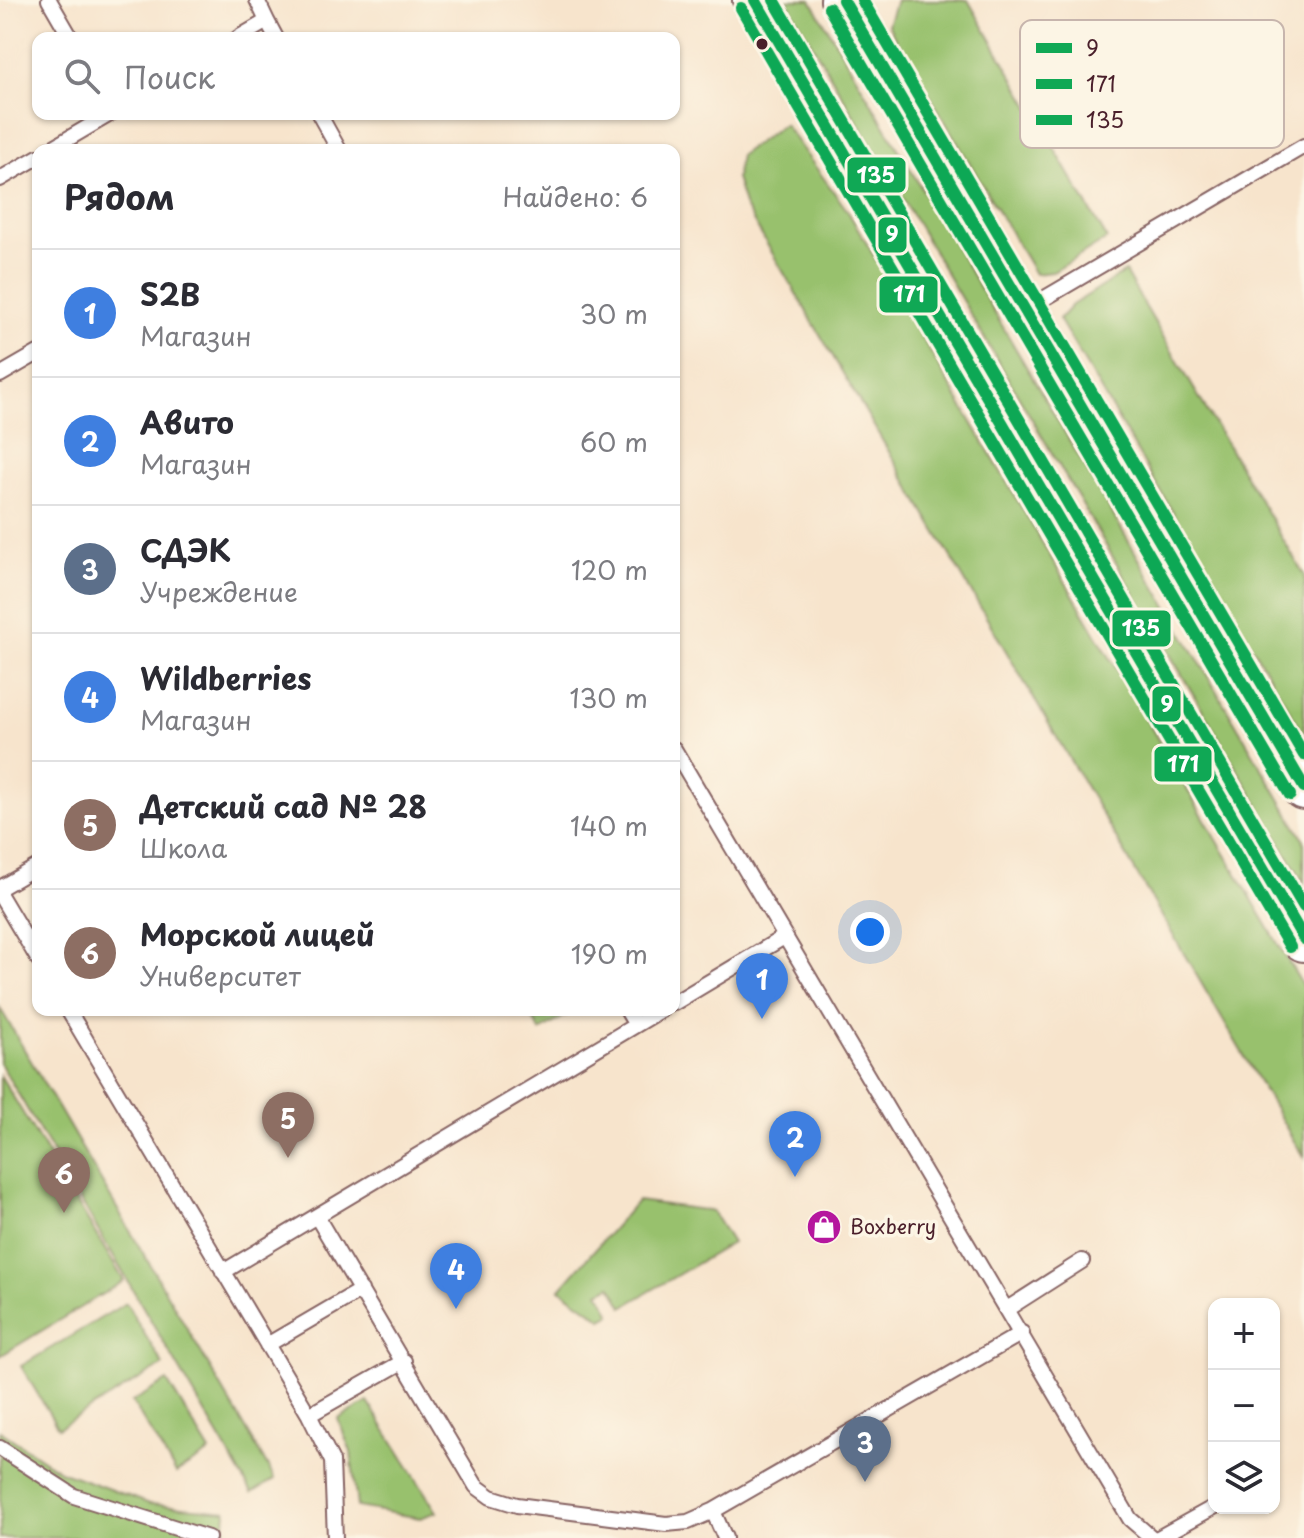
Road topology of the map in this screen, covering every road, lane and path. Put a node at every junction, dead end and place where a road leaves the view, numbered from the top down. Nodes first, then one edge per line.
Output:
1 (49, 0) edge
2 (257, 0) edge
3 (755, 0) edge
4 (851, 3) edge
5 (267, 21) junction
6 (68, 32) edge
7 (248, 32) edge
8 (273, 32) edge
9 (100, 120) edge
10 (322, 120) edge
11 (59, 144) edge
12 (336, 144) edge
13 (1304, 146) edge
14 (32, 160) edge
15 (0, 179) edge
16 (1024, 310) junction
17 (32, 356) edge
18 (0, 375) edge
19 (680, 759) edge
20 (1300, 771) edge
21 (32, 869) edge
22 (0, 888) edge
23 (0, 895) edge
24 (784, 937) junction
25 (1304, 939) edge
26 (32, 949) edge
27 (680, 999) edge
28 (72, 1016) edge
29 (631, 1016) edge
30 (651, 1016) edge
31 (636, 1025) junction
32 (317, 1217) junction
33 (1082, 1261) dead end
34 (223, 1272) junction
35 (361, 1290) junction
36 (1007, 1309) junction
37 (1022, 1333) junction
38 (267, 1345) junction
39 (404, 1361) junction
40 (309, 1415) junction
41 (0, 1448) edge
42 (1208, 1510) edge
43 (713, 1511) junction
44 (208, 1538) edge
45 (335, 1538) edge
46 (725, 1538) edge
47 (1155, 1538) edge

1 - 6 lane
2 - 5 lane
3 - 25 main road
4 - 16 main road
5 - 7 lane
5 - 8 lane
9 - 11 lane
10 - 12 lane
13 - 16 lane
14 - 15 lane
16 - 20 main road
17 - 18 lane
19 - 24 lane
21 - 22 lane
23 - 26 lane
24 - 27 lane
24 - 36 lane
28 - 34 lane
29 - 31 lane
30 - 31 lane
31 - 32 lane
32 - 34 lane
32 - 35 lane
33 - 36 lane
34 - 38 lane
35 - 38 lane
35 - 39 lane
36 - 37 lane
37 - 43 lane
37 - 47 lane
38 - 40 lane
39 - 40 lane
39 - 43 lane
40 - 45 lane
41 - 44 lane
42 - 47 lane
43 - 46 lane

